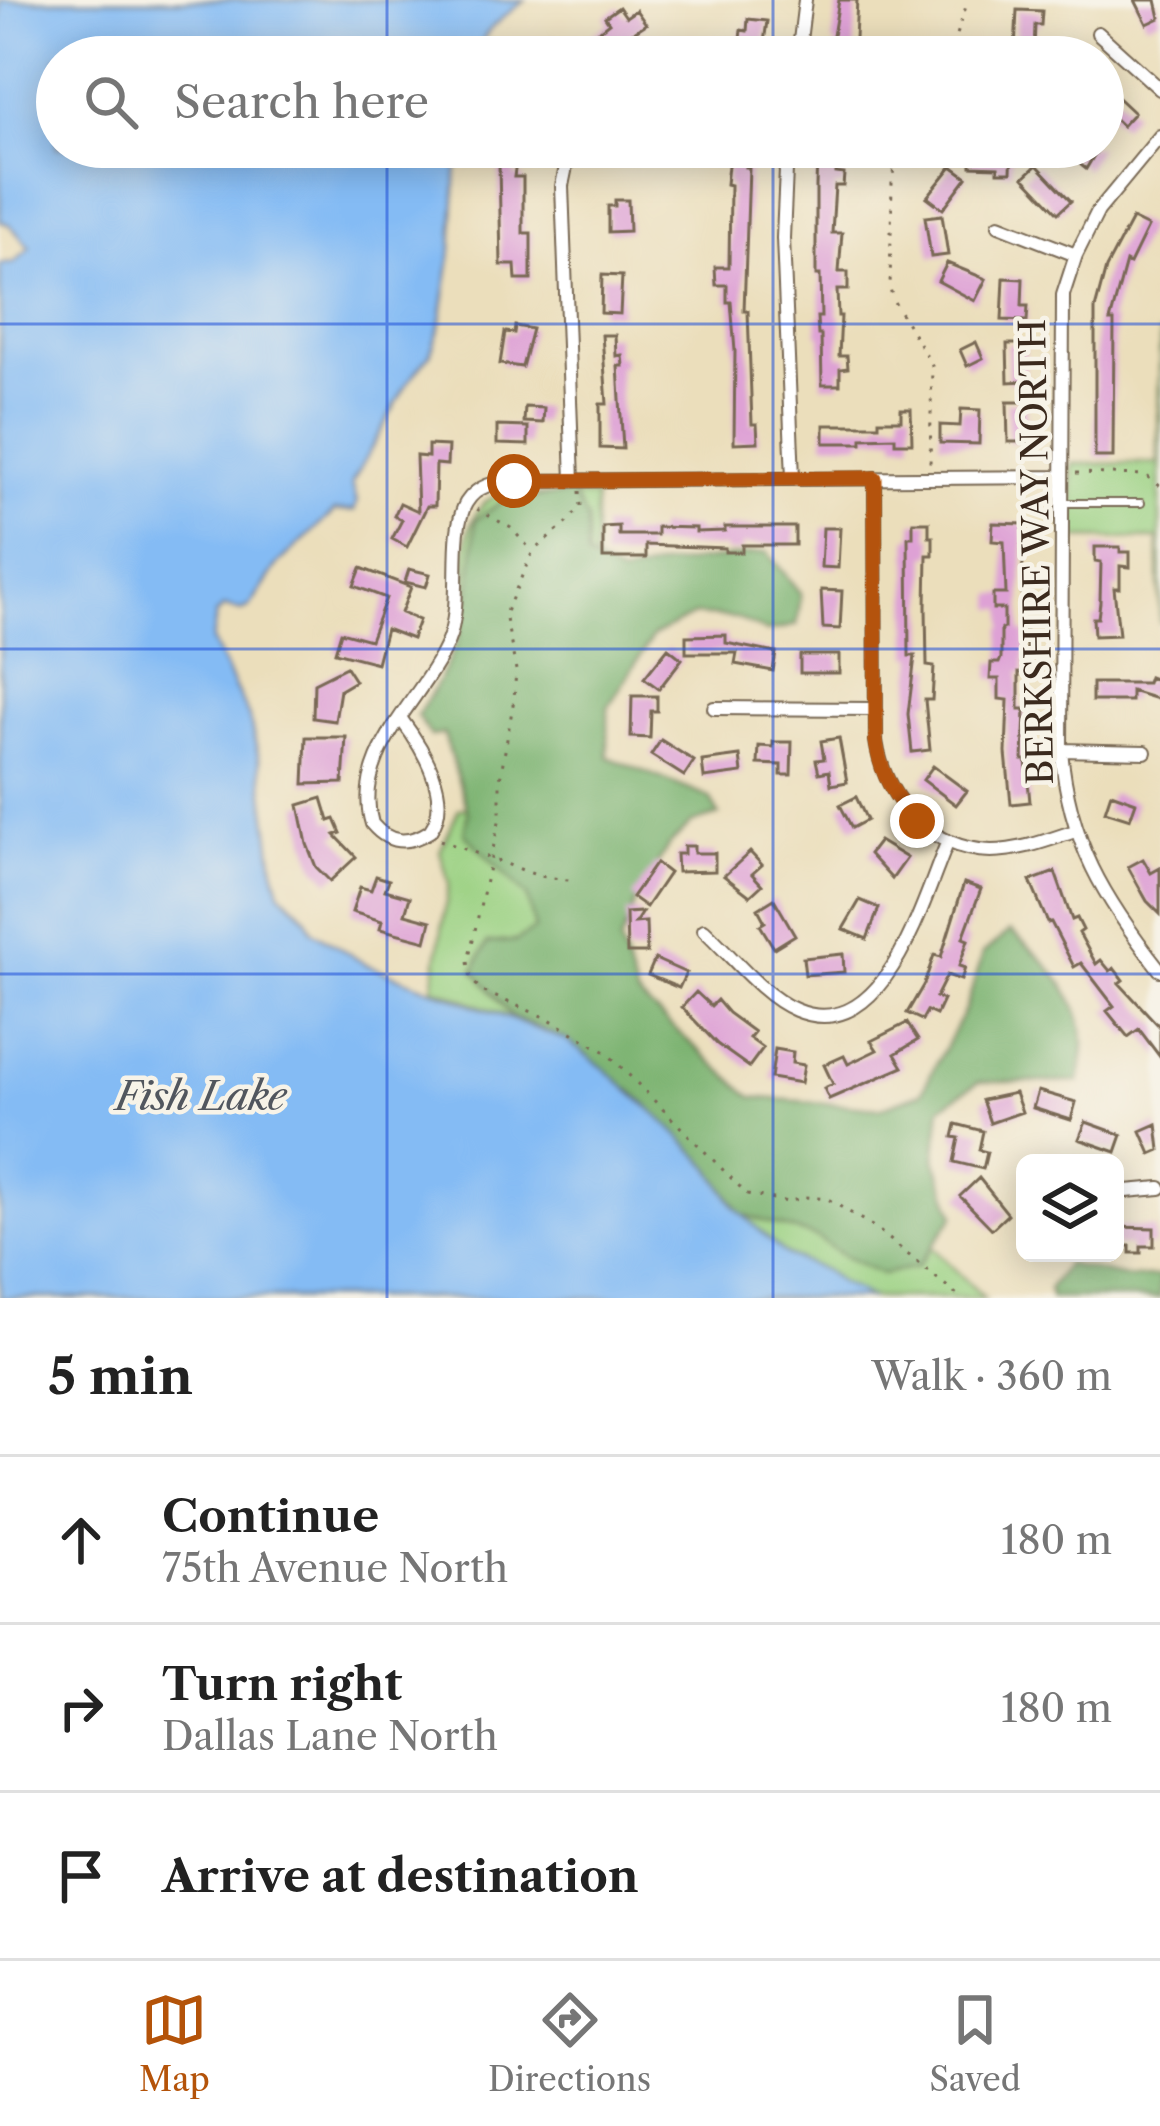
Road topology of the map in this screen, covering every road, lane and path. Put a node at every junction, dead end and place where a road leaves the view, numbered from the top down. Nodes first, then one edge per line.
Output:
1 (805, 0) edge
2 (968, 0) edge
3 (1098, 33) dead end
4 (801, 36) edge
5 (957, 36) edge
6 (1101, 36) edge
7 (1124, 56) edge
8 (1160, 88) edge
9 (1160, 136) edge
10 (566, 168) edge
11 (787, 168) edge
12 (895, 168) edge
13 (998, 225) dead end
14 (1076, 255) junction
15 (793, 478) junction
16 (875, 478) junction
17 (929, 478) junction
18 (1060, 478) junction
19 (576, 480) junction
20 (1160, 486) edge
21 (470, 498) junction
22 (1060, 503) junction
23 (1141, 503) dead end
24 (533, 551) junction
25 (715, 707) dead end
26 (875, 709) junction
27 (401, 719) junction
28 (1061, 750) junction
29 (1144, 752) dead end
30 (430, 831) junction
31 (1075, 831) junction
32 (948, 841) junction
33 (491, 858) junction
34 (575, 881) dead end
35 (704, 929) dead end
36 (1160, 970) edge
37 (1160, 1188) edge
38 (1124, 1191) edge
39 (961, 1298) edge

1 - 4 street
2 - 5 path
3 - 6 street
7 - 8 street
9 - 14 street, BERKSHIRE WAY NORTH
10 - 19 street
11 - 15 street
12 - 17 path
13 - 14 street
14 - 18 street, BERKSHIRE WAY NORTH
15 - 16 street
15 - 19 street
16 - 17 street
16 - 26 street
17 - 18 street
18 - 20 path
18 - 22 street, BERKSHIRE WAY NORTH
19 - 21 street
19 - 24 path
21 - 24 path
21 - 27 street
22 - 23 lane
22 - 28 street, BERKSHIRE WAY NORTH
24 - 33 path
25 - 26 street
26 - 32 street
27 - 30 street
27 - 30 street
28 - 29 street
28 - 31 street, BERKSHIRE WAY NORTH
30 - 33 path
31 - 32 street
31 - 36 street, BERKSHIRE WAY NORTH
32 - 35 street
33 - 34 path
33 - 39 path
37 - 38 street

